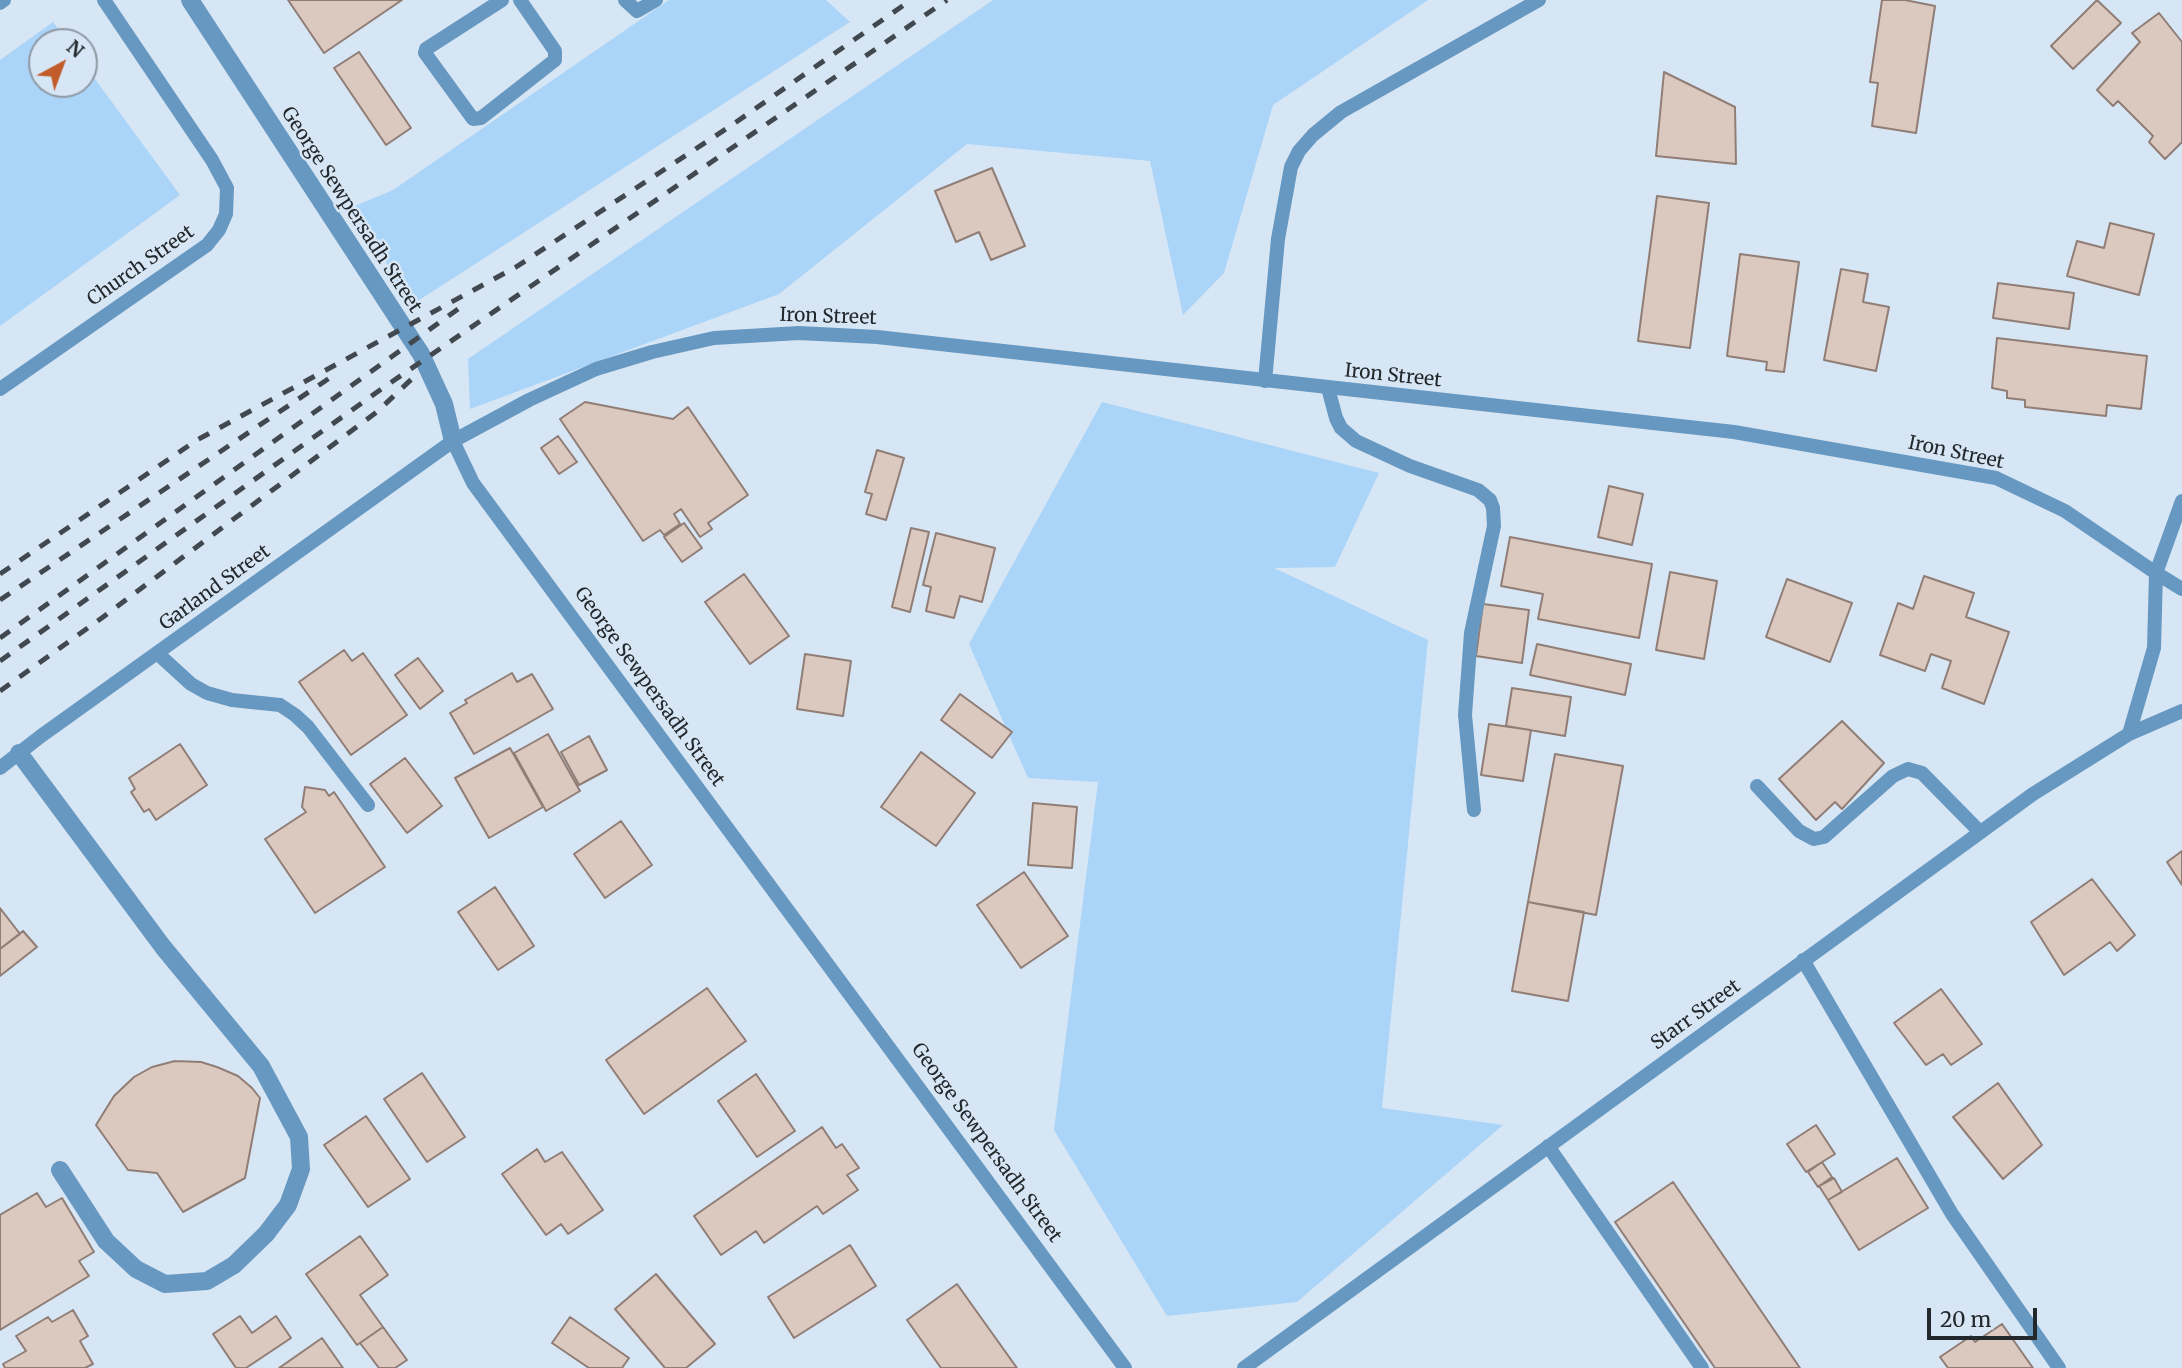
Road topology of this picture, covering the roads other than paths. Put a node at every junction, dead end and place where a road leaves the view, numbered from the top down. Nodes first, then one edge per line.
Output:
1 (5, 0) edge
2 (104, 0) edge
3 (190, 0) edge
4 (502, 0) edge
5 (520, 0) edge
6 (625, 0) edge
7 (656, 0) edge
8 (1539, 0) edge
9 (0, 3) edge
10 (1265, 382) junction
11 (1328, 388) junction
12 (0, 389) edge
13 (453, 441) junction
14 (2182, 501) edge
15 (2157, 573) junction
16 (2182, 589) edge
17 (157, 653) junction
18 (2182, 711) edge
19 (2129, 734) junction
20 (19, 753) junction
21 (0, 768) edge
22 (1757, 786) dead end
23 (368, 805) dead end
24 (1474, 810) dead end
25 (1980, 832) junction
26 (1804, 960) junction
27 (1548, 1146) junction
28 (60, 1170) dead end
29 (1125, 1368) edge
30 (1244, 1368) edge
31 (1702, 1368) edge
32 (2059, 1368) edge

1 - 9 lane
2 - 12 lane, Church Street
3 - 13 street, George Sewpersadh Street
4 - 5 lane
6 - 7 lane
8 - 10 lane
10 - 11 lane, Iron Street
10 - 13 lane, Iron Street
11 - 15 lane, Iron Street
11 - 24 lane
13 - 17 lane, Garland Street
13 - 29 lane, George Sewpersadh Street
14 - 15 lane
15 - 16 lane, Iron Street
15 - 19 lane
17 - 20 lane, Garland Street
17 - 23 lane
18 - 19 lane, Starr Street
19 - 25 lane, Starr Street
20 - 21 lane, Garland Street
20 - 28 street
22 - 25 lane
25 - 26 lane, Starr Street
26 - 27 lane, Starr Street
26 - 32 lane
27 - 30 lane, Starr Street
27 - 31 lane

